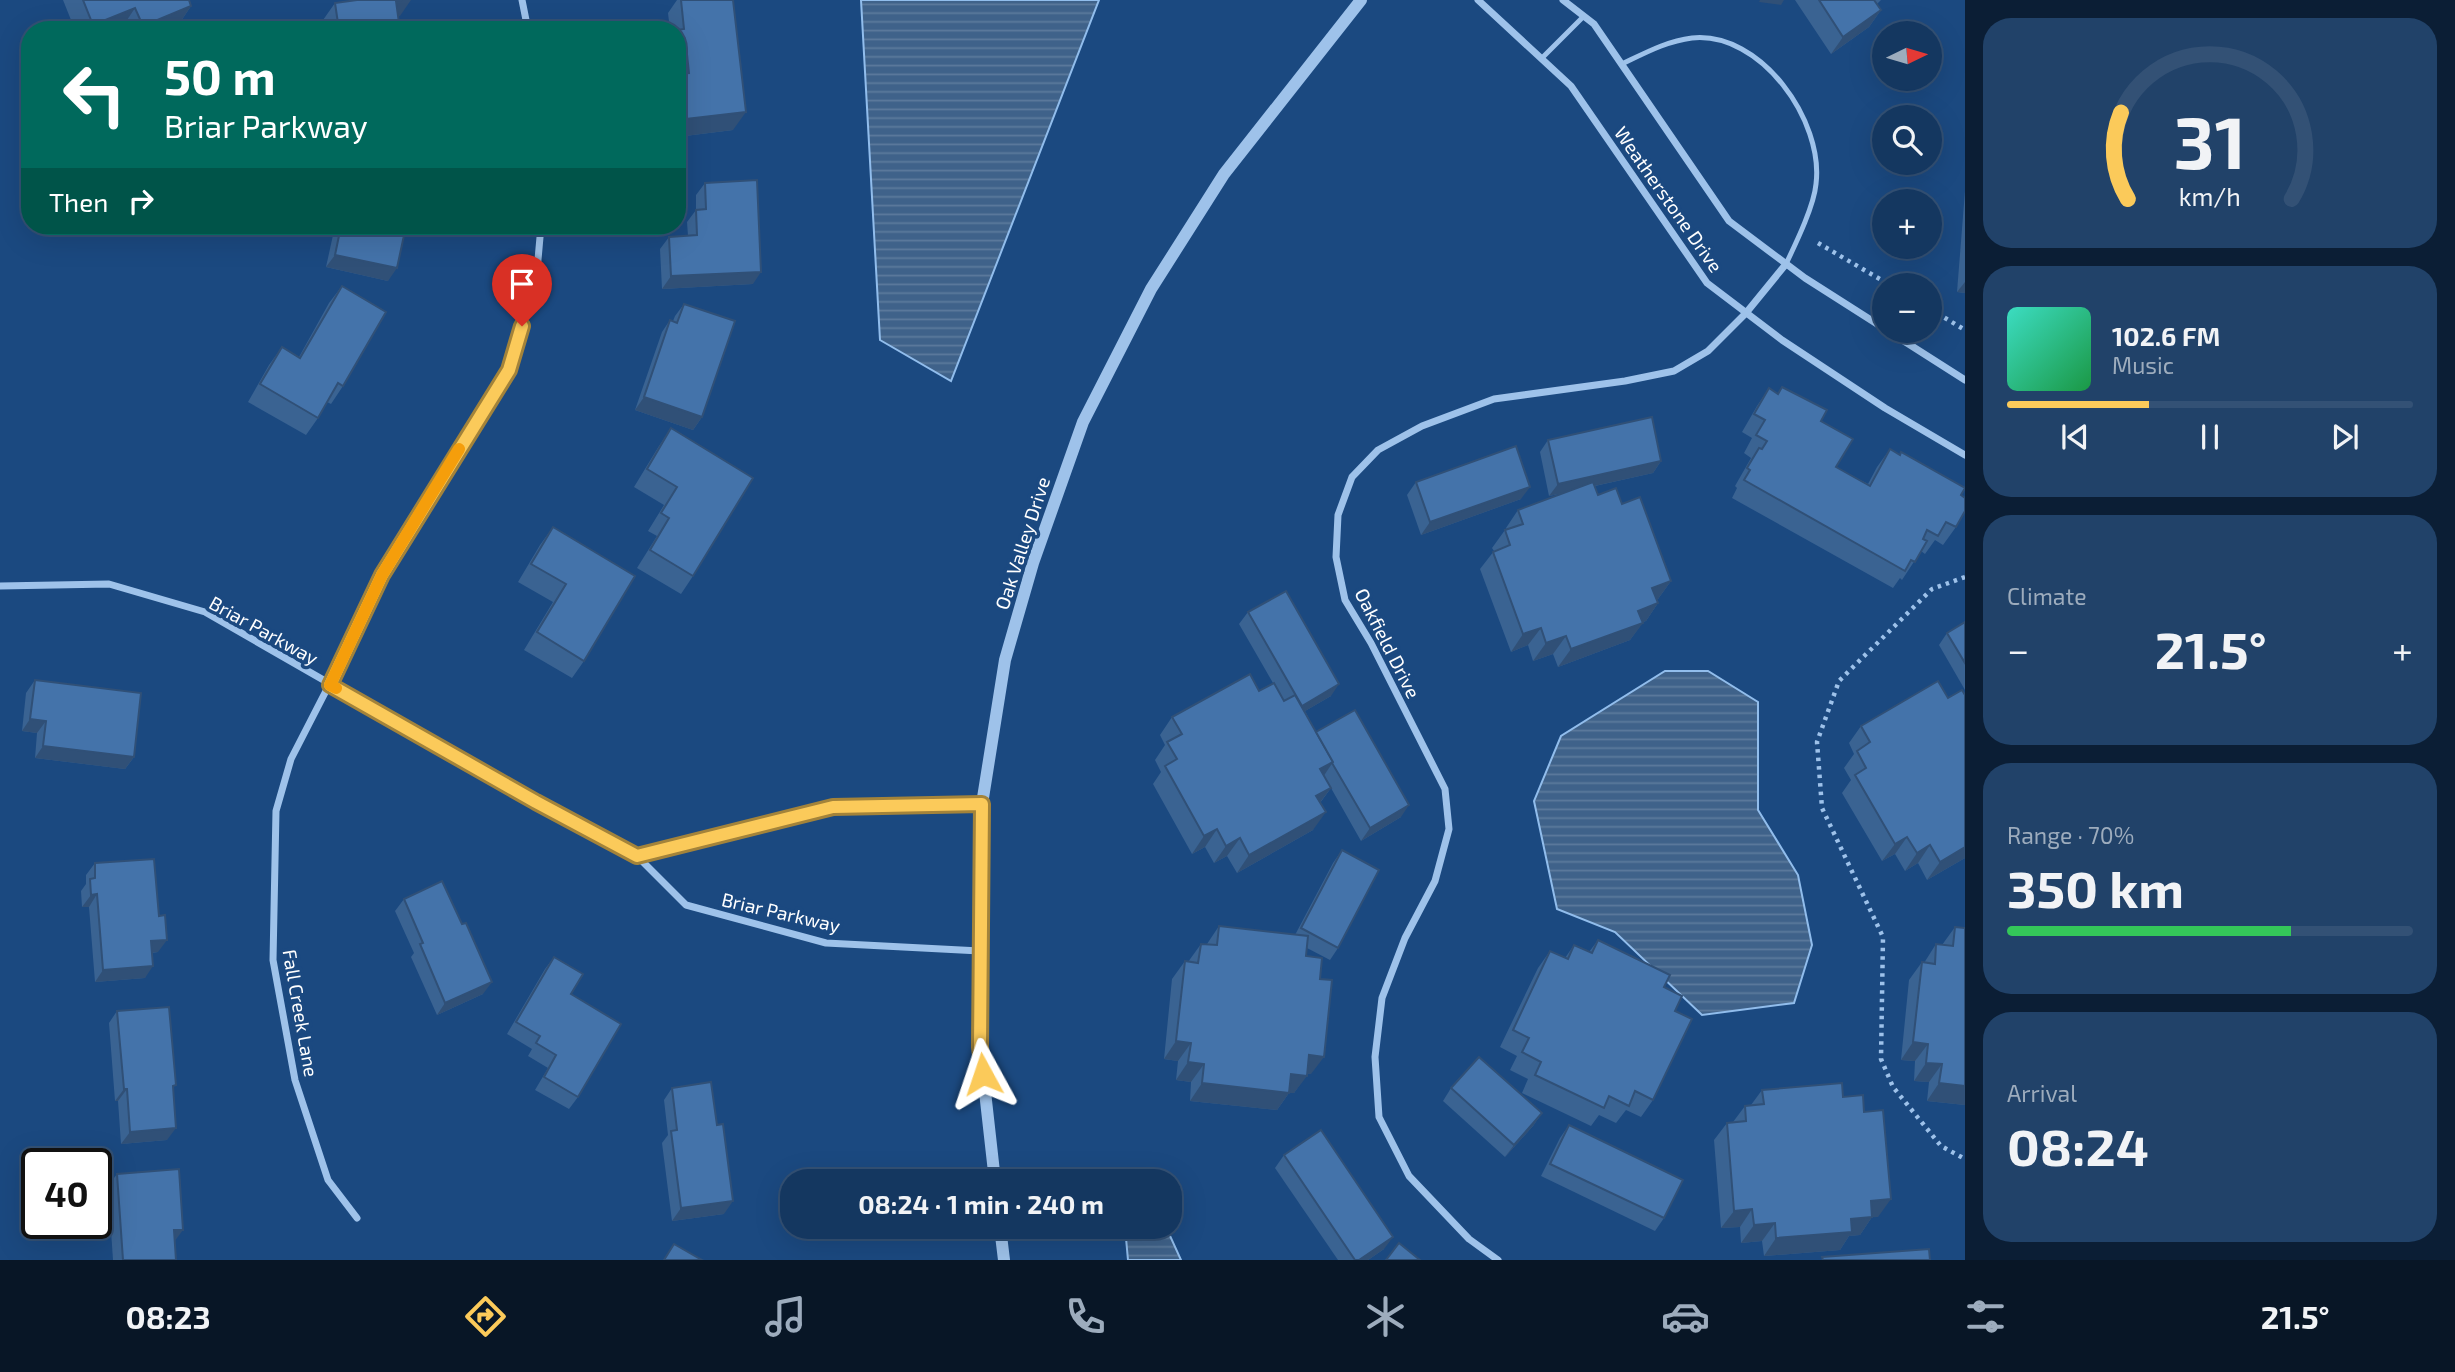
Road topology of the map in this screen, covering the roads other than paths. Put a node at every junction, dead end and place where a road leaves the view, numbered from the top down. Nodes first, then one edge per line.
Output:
1 (523, 0) edge
2 (1361, 0) edge
3 (1478, 0) edge
4 (1563, 0) edge
5 (1584, 16) junction
6 (526, 21) edge
7 (1542, 58) junction
8 (1622, 64) junction
9 (540, 235) edge
10 (1786, 264) junction
11 (1746, 313) junction
12 (1965, 380) edge
13 (1965, 456) edge
14 (0, 586) edge
15 (330, 685) junction
16 (982, 804) junction
17 (637, 856) junction
18 (980, 951) junction
19 (994, 1169) edge
20 (357, 1218) dead end
21 (1001, 1239) edge
22 (1004, 1260) edge
23 (1497, 1260) edge

1 - 6 street
2 - 16 street, Oak Valley Drive
3 - 7 street, Weatherstone Drive
4 - 5 street, Weatherstone Drive
5 - 7 lane
5 - 8 street, Weatherstone Drive
7 - 11 street, Weatherstone Drive
8 - 10 street, Weatherstone Drive
8 - 10 lane
9 - 15 street, Fall Creek Lane
10 - 11 street, Oakfield Drive
10 - 12 street, Weatherstone Drive
11 - 13 street, Weatherstone Drive
11 - 23 street, Oakfield Drive
14 - 15 street, Briar Parkway
15 - 17 street, Briar Parkway
15 - 20 street, Fall Creek Lane
16 - 17 street
16 - 18 street, Oak Valley Drive
17 - 18 street, Briar Parkway
18 - 19 street, Oak Valley Drive
21 - 22 street

